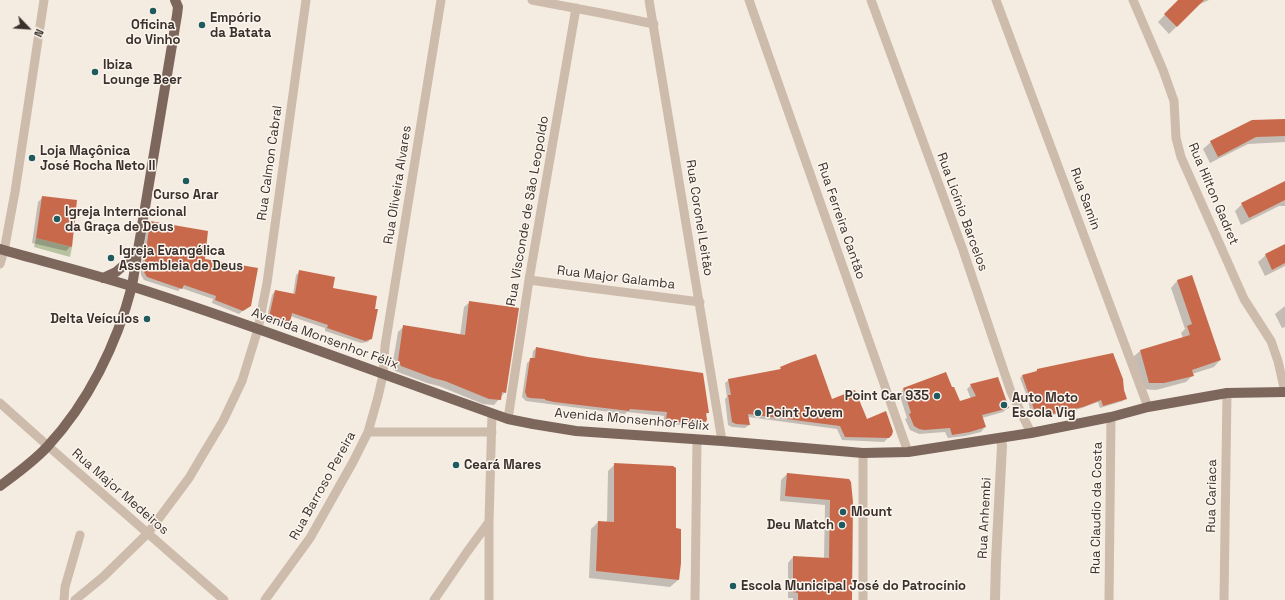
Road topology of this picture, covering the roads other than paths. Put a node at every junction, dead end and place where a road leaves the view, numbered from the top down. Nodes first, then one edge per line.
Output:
1 (44, 0) edge
2 (306, 0) edge
3 (441, 0) edge
4 (532, 0) edge
5 (650, 0) edge
6 (749, 0) edge
7 (871, 0) edge
8 (996, 0) edge
9 (1133, 0) edge
10 (177, 1) edge
11 (576, 8) junction
12 (654, 24) junction
13 (2, 250) edge
14 (138, 253) junction
15 (0, 264) edge
16 (103, 278) junction
17 (529, 280) junction
18 (132, 286) junction
19 (159, 295) junction
20 (700, 302) junction
21 (258, 329) junction
22 (383, 375) junction
23 (1285, 392) edge
24 (1227, 393) junction
25 (0, 403) edge
26 (1148, 407) junction
27 (492, 413) junction
28 (1111, 417) junction
29 (508, 418) junction
30 (368, 432) junction
31 (492, 432) junction
32 (1031, 433) junction
33 (1001, 438) junction
34 (697, 440) junction
35 (722, 441) junction
36 (48, 446) junction
37 (908, 452) junction
38 (862, 454) junction
39 (0, 486) edge
40 (489, 522) junction
41 (148, 533) junction
42 (80, 535) dead end
43 (64, 600) edge
44 (75, 600) edge
45 (224, 600) edge
46 (265, 600) edge
47 (434, 600) edge
48 (489, 600) edge
49 (696, 600) edge
50 (863, 600) edge
51 (995, 600) edge
52 (1109, 600) edge
53 (1224, 600) edge

1 - 13 street
2 - 21 street, Rua Calmon Cabral
3 - 22 street, Rua Oliveira Alvares
4 - 11 street
5 - 12 street, Rua Coronel Leitão
6 - 37 street, Rua Ferreira Cantão
7 - 32 street, Rua Licínio Barcelos
8 - 26 street, Rua Samin
9 - 23 street, Rua Hilton Gadret
10 - 14 main road
11 - 12 street
11 - 17 street, Rua Visconde de São Leopoldo
12 - 20 street, Rua Coronel Leitão
13 - 15 street
13 - 16 main road, Avenida Monsenhor Félix
14 - 16 main road
14 - 18 main road
14 - 19 main road
16 - 18 main road, Avenida Monsenhor Félix
17 - 20 street, Rua Major Galamba
17 - 29 street, Rua Visconde de São Leopoldo
18 - 19 main road, Avenida Monsenhor Félix
18 - 36 main road
19 - 21 main road, Avenida Monsenhor Félix
20 - 35 street, Rua Coronel Leitão
21 - 22 main road, Avenida Monsenhor Félix
21 - 41 street, Rua Calmon Cabral
22 - 27 main road, Avenida Monsenhor Félix
22 - 30 street, Rua Barroso Pereira
23 - 24 main road, Avenida Monsenhor Félix
24 - 26 main road, Avenida Monsenhor Félix
24 - 53 street, Rua Cariaca
25 - 36 street, Rua Major Medeiros
26 - 28 main road, Avenida Monsenhor Félix
27 - 29 main road, Avenida Monsenhor Félix
27 - 31 street
28 - 32 main road, Avenida Monsenhor Félix
28 - 52 street, Rua Claudio da Costa
29 - 34 main road, Avenida Monsenhor Félix
30 - 31 street
30 - 46 street, Rua Barroso Pereira
31 - 40 street
32 - 33 main road, Avenida Monsenhor Félix
33 - 37 main road, Avenida Monsenhor Félix
33 - 51 street, Rua Anhembi
34 - 35 main road, Avenida Monsenhor Félix
34 - 49 street
35 - 38 main road, Avenida Monsenhor Félix
36 - 39 main road
36 - 41 street, Rua Major Medeiros
37 - 38 main road, Avenida Monsenhor Félix
38 - 50 street
40 - 47 street
40 - 48 street
41 - 44 street, Rua Calmon Cabral
41 - 45 street, Rua Major Medeiros
42 - 43 street

